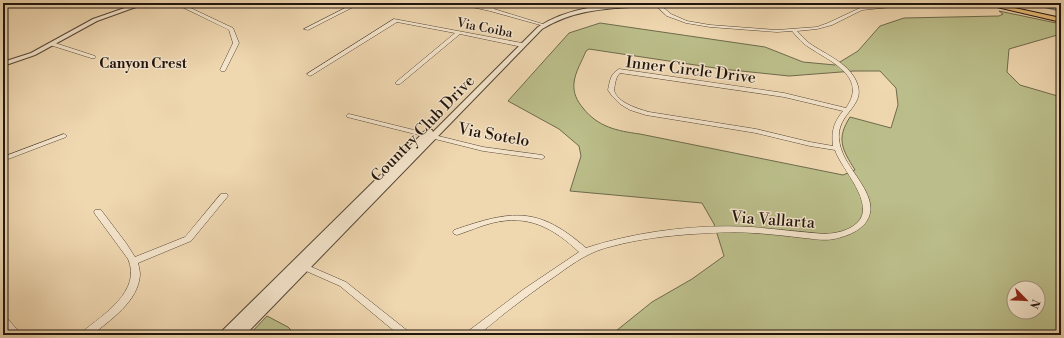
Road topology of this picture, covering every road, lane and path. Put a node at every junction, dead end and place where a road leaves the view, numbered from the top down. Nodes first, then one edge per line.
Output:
1 (142, 3) edge
2 (176, 3) edge
3 (359, 3) edge
4 (456, 3) edge
5 (497, 3) edge
6 (630, 3) edge
7 (655, 3) edge
8 (659, 3) edge
9 (856, 3) edge
10 (922, 3) edge
11 (983, 3) edge
12 (995, 3) edge
13 (587, 6) edge
14 (867, 8) junction
15 (491, 10) junction
16 (1061, 18) edge
17 (541, 24) junction
18 (306, 29) dead end
19 (793, 30) junction
20 (458, 33) junction
21 (52, 44) junction
22 (520, 45) junction
23 (93, 57) dead end
24 (3, 64) edge
25 (222, 70) dead end
26 (310, 74) dead end
27 (398, 83) dead end
28 (848, 110) junction
29 (349, 116) dead end
30 (64, 136) dead end
31 (430, 136) junction
32 (836, 148) junction
33 (542, 157) dead end
34 (3, 159) edge
35 (224, 196) dead end
36 (98, 212) dead end
37 (457, 232) dead end
38 (585, 252) junction
39 (134, 261) junction
40 (301, 265) junction
41 (3, 320) edge
42 (17, 335) edge
43 (85, 335) edge
44 (225, 335) edge
45 (238, 335) edge
46 (406, 335) edge
47 (470, 335) edge

1 - 21 street
2 - 25 street
3 - 18 street
4 - 15 street
5 - 15 street
6 - 13 street, Country Club Drive
7 - 8 street, Country Club Drive
7 - 13 street, Country Club Drive
7 - 19 street
9 - 14 street
10 - 14 street
11 - 16 main road
12 - 16 main road
13 - 17 street, Country Club Drive
14 - 19 street
15 - 17 street
17 - 22 street, Country Club Drive
19 - 28 street, Via Vallarta
20 - 22 street, Via Coiba
20 - 26 street, Via Coiba
20 - 27 street
21 - 23 street
21 - 24 street
22 - 31 street, Country Club Drive
28 - 32 street, Via Vallarta
28 - 32 street, Inner Circle Drive
29 - 31 street, Via Sotelo
30 - 34 street
31 - 33 street, Via Sotelo
31 - 40 street, Country Club Drive
32 - 38 street, Via Vallarta
35 - 39 street
36 - 39 street
37 - 38 street
38 - 47 street, Via Vallarta
39 - 43 street
40 - 44 street, Country Club Drive
40 - 45 street, Country Club Drive
40 - 46 street
41 - 42 street

